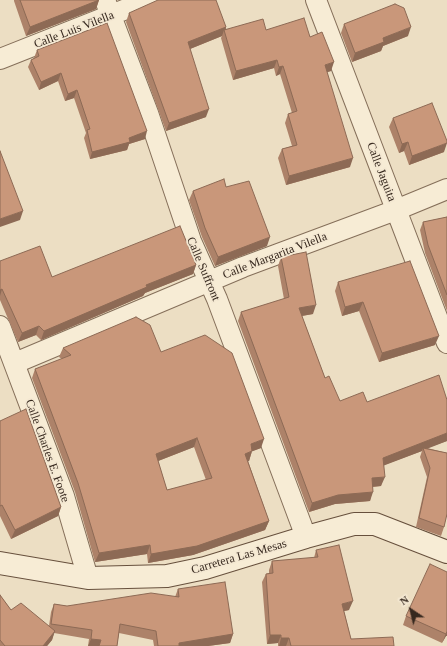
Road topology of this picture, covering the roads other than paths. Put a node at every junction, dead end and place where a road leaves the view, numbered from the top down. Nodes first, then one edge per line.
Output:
1 (149, 0) edge
2 (316, 0) edge
3 (108, 8) edge
4 (0, 59) edge
5 (447, 189) edge
6 (396, 210) junction
7 (208, 282) junction
8 (0, 326) edge
9 (447, 343) edge
10 (15, 363) junction
11 (306, 537) junction
12 (447, 552) edge
13 (0, 563) edge
14 (88, 578) junction

1 - 3 street, Calle Luis Vilella
2 - 6 street, Calle Jaguita
3 - 4 street, Calle Luis Vilella
3 - 7 street, Calle Suffront
5 - 6 street, Calle Margarita Vilella
6 - 7 street, Calle Margarita Vilella
6 - 9 street, Calle Jaguita
7 - 10 street, Calle Margarita Vilella
7 - 11 street, Calle Suffront
8 - 10 street, Calle Charles E. Foote
10 - 14 street, Calle Charles E. Foote
11 - 12 street, Carretera Las Mesas
11 - 14 street, Carretera Las Mesas
13 - 14 street, Carretera Las Mesas

